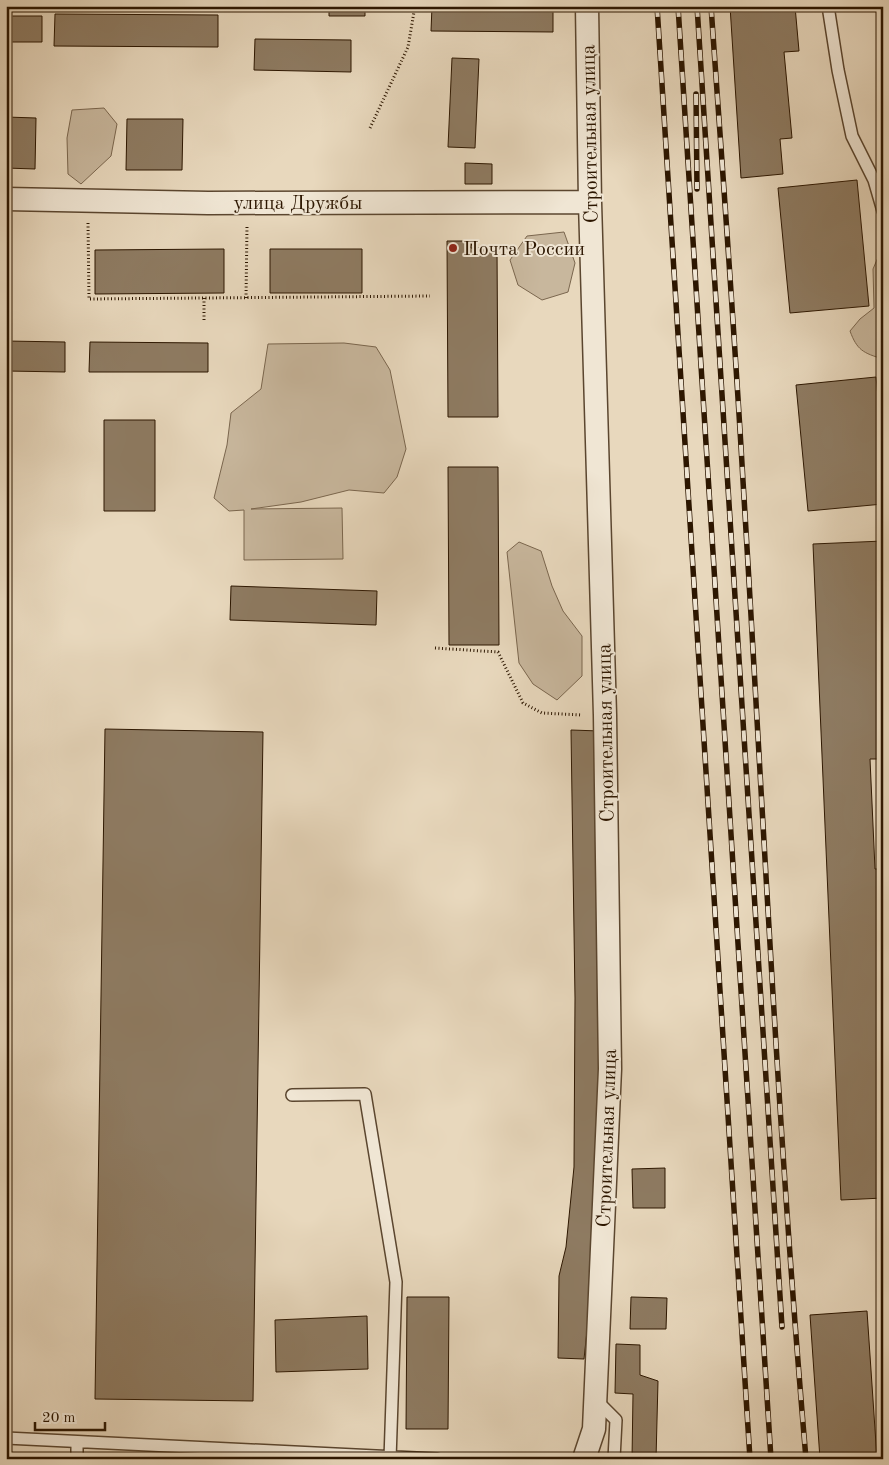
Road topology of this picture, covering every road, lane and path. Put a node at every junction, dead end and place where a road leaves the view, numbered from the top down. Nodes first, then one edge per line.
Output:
1 (415, 6) edge
2 (587, 6) edge
3 (828, 6) edge
4 (370, 128) dead end
5 (6, 199) edge
6 (88, 200) junction
7 (247, 202) junction
8 (590, 202) junction
9 (883, 211) edge
10 (430, 296) dead end
11 (204, 298) junction
12 (246, 298) junction
13 (204, 321) dead end
14 (435, 648) dead end
15 (605, 715) junction
16 (292, 1096) dead end
17 (595, 1399) junction
18 (6, 1438) edge
19 (77, 1442) junction
20 (390, 1458) edge
21 (77, 1459) edge
22 (437, 1459) edge
23 (584, 1459) edge
24 (614, 1459) edge

1 - 4 path
2 - 8 street, Строительная улица
3 - 9 lane
5 - 6 street, улица Дружбы
6 - 7 street, улица Дружбы
6 - 11 path
7 - 8 street, улица Дружбы
7 - 12 path
8 - 15 street, Строительная улица
10 - 12 path
11 - 12 path
11 - 13 path
14 - 15 path
15 - 17 street, Строительная улица
16 - 20 lane
17 - 23 street, Строительная улица
17 - 24 lane
18 - 19 lane
19 - 20 lane
19 - 21 lane
20 - 22 lane

